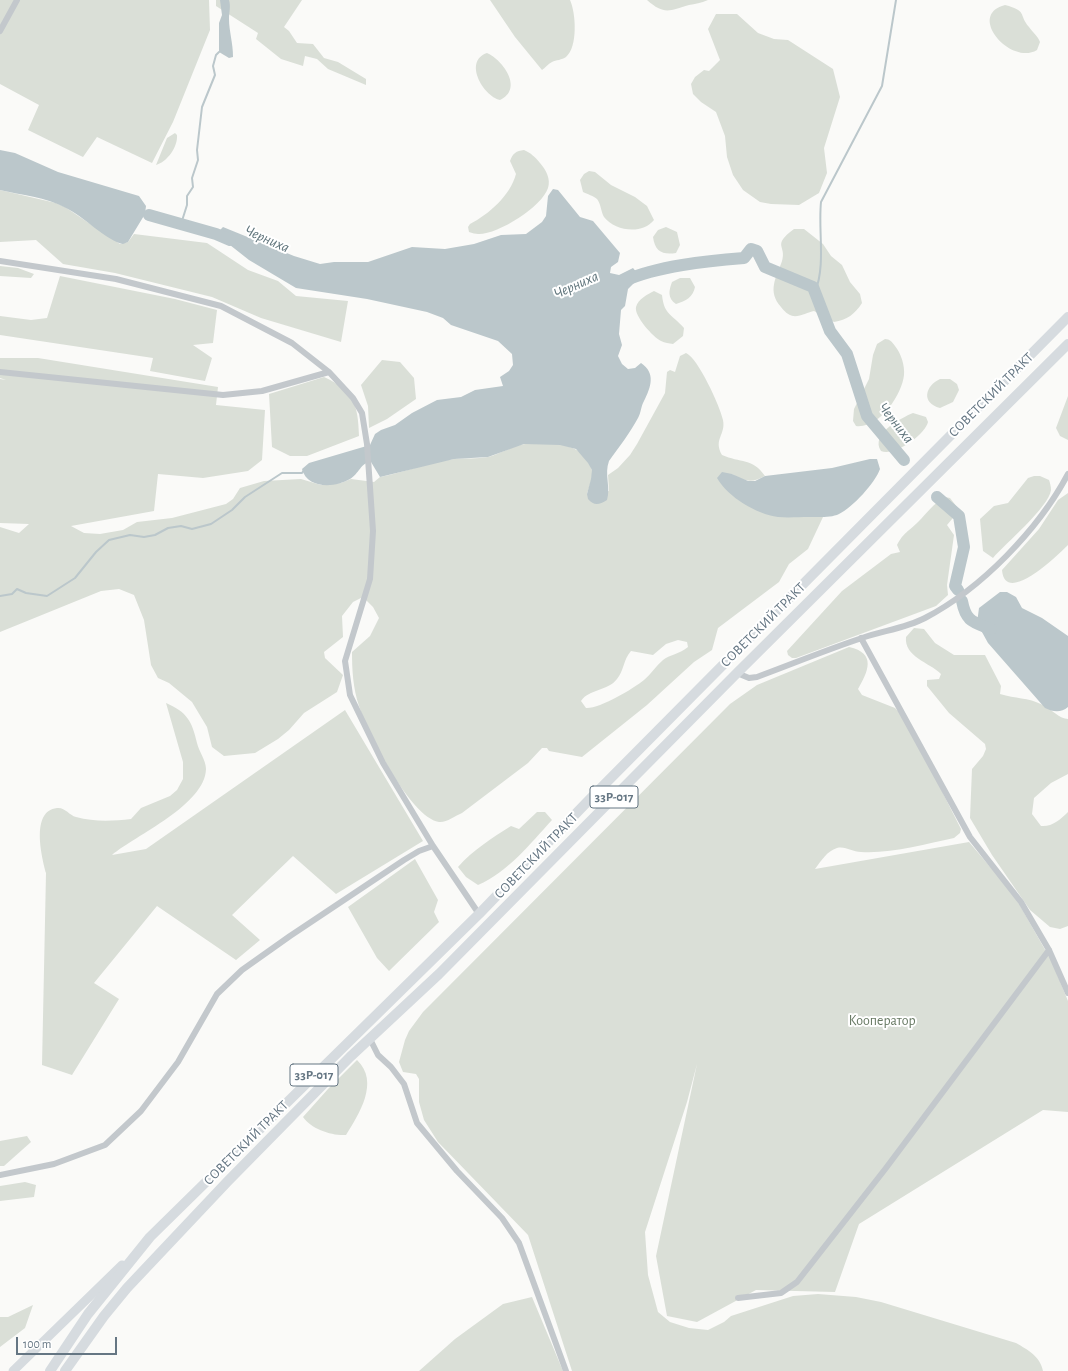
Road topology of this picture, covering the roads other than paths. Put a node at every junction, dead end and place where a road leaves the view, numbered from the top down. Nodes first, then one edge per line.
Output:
1 (17, 0) edge
2 (0, 31) edge
3 (0, 261) edge
4 (1068, 317) edge
5 (1068, 344) edge
6 (0, 372) edge
7 (329, 372) junction
8 (1068, 474) edge
9 (861, 638) junction
10 (737, 673) junction
11 (433, 846) junction
12 (479, 914) junction
13 (1049, 950) junction
14 (1068, 993) edge
15 (370, 1039) junction
16 (0, 1175) edge
17 (150, 1237) junction
18 (738, 1298) dead end
19 (13, 1371) edge
20 (50, 1371) edge
21 (65, 1371) edge
22 (566, 1371) edge

1 - 2 street
3 - 7 street
4 - 12 highway, СОВЕТСКИЙ ТРАКТ / 33Р-017
5 - 10 highway, СОВЕТСКИЙ ТРАКТ / 33Р-017
6 - 7 street
7 - 11 street
8 - 9 street
9 - 10 street
9 - 13 street
10 - 15 highway, СОВЕТСКИЙ ТРАКТ / 33Р-017
11 - 12 street
11 - 16 street
12 - 17 highway, СОВЕТСКИЙ ТРАКТ / 33Р-017
13 - 14 street
13 - 18 street
15 - 21 highway, СОВЕТСКИЙ ТРАКТ / 33Р-017
15 - 22 street
17 - 19 main road, СОВЕТСКИЙ ТРАКТ
17 - 20 highway, 33Р-017

